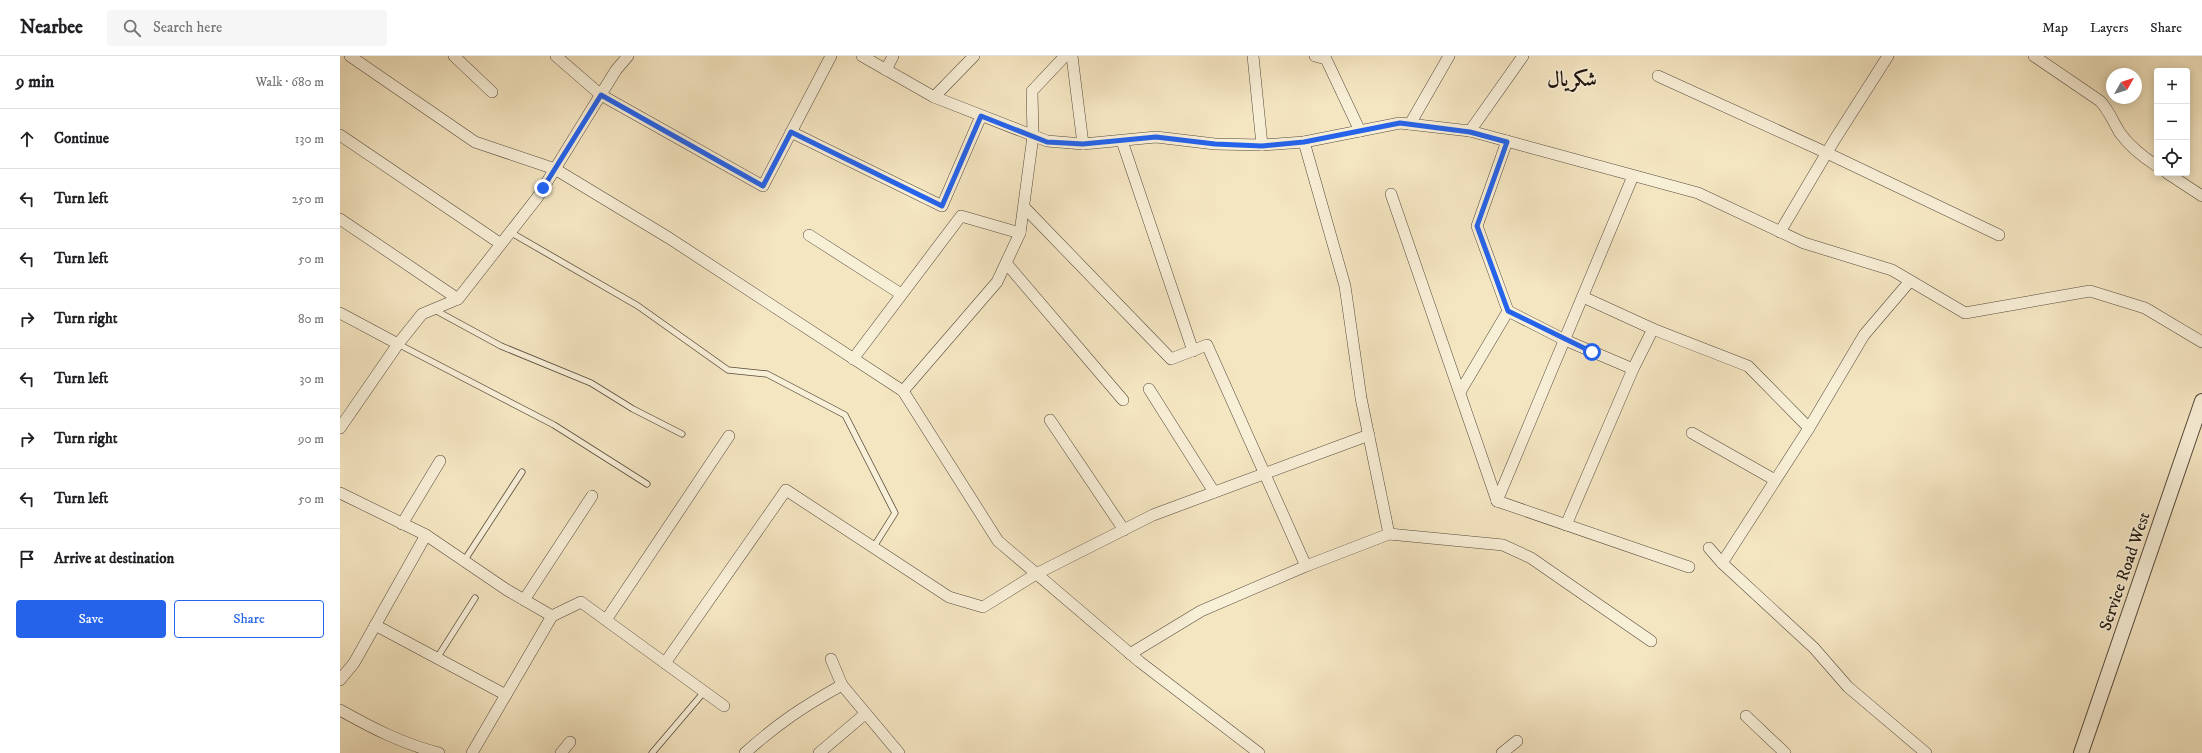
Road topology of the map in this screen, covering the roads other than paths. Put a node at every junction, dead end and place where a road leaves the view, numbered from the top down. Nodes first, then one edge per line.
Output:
1 (350, 56) edge
2 (454, 56) edge
3 (556, 56) edge
4 (628, 56) edge
5 (831, 56) edge
6 (862, 56) edge
7 (893, 56) edge
8 (974, 56) edge
9 (1065, 56) edge
10 (1072, 56) edge
11 (1253, 56) edge
12 (1315, 56) edge
13 (1449, 56) edge
14 (1523, 56) edge
15 (1888, 56) edge
16 (2034, 56) edge
17 (886, 70) junction
18 (1658, 76) dead end
19 (492, 92) dead end
20 (601, 95) junction
21 (934, 97) junction
22 (981, 116) junction
23 (1410, 124) junction
24 (1360, 131) junction
25 (791, 132) junction
26 (1470, 132) junction
27 (340, 135) edge
28 (1033, 136) junction
29 (1122, 141) junction
30 (1304, 142) junction
31 (1507, 142) junction
32 (1083, 144) junction
33 (1262, 146) junction
34 (1827, 153) junction
35 (2154, 164) edge
36 (555, 169) junction
37 (1633, 176) junction
38 (2172, 176) edge
39 (1391, 194) dead end
40 (2202, 196) edge
41 (1024, 207) junction
42 (340, 219) edge
43 (510, 232) junction
44 (1780, 232) junction
45 (1020, 233) junction
46 (809, 235) dead end
47 (1999, 235) dead end
48 (501, 244) junction
49 (1006, 264) junction
50 (1910, 281) junction
51 (901, 294) junction
52 (1583, 297) junction
53 (458, 299) junction
54 (433, 309) junction
55 (1508, 311) junction
56 (340, 313) edge
57 (1654, 329) junction
58 (1565, 340) junction
59 (2202, 342) edge
60 (398, 344) junction
61 (1193, 351) junction
62 (853, 359) junction
63 (1633, 370) junction
64 (1149, 389) dead end
65 (903, 391) junction
66 (1460, 392) junction
67 (1123, 400) dead end
68 (2202, 401) edge
69 (1050, 420) dead end
70 (340, 428) edge
71 (1809, 428) junction
72 (1692, 433) dead end
73 (682, 434) dead end
74 (1369, 435) junction
75 (729, 436) dead end
76 (440, 461) dead end
77 (522, 472) dead end
78 (1264, 474) junction
79 (1775, 480) junction
80 (647, 484) dead end
81 (1214, 492) junction
82 (340, 493) edge
83 (592, 496) dead end
84 (1497, 501) junction
85 (402, 524) junction
86 (1566, 525) junction
87 (1124, 530) junction
88 (1389, 534) junction
89 (426, 535) junction
90 (873, 548) junction
91 (1709, 548) dead end
92 (464, 561) junction
93 (1722, 562) junction
94 (1306, 566) junction
95 (1689, 567) dead end
96 (1036, 574) junction
97 (475, 598) dead end
98 (524, 600) junction
99 (552, 616) junction
100 (606, 620) junction
101 (375, 625) junction
102 (1651, 641) dead end
103 (1130, 654) junction
104 (437, 658) junction
105 (831, 659) dead end
106 (665, 663) junction
107 (340, 680) edge
108 (842, 685) junction
109 (704, 692) junction
110 (506, 695) junction
111 (724, 706) dead end
112 (340, 710) edge
113 (865, 714) junction
114 (1746, 716) dead end
115 (1517, 741) dead end
116 (570, 742) dead end
117 (439, 753) edge
118 (472, 753) edge
119 (561, 753) edge
120 (652, 753) edge
121 (745, 753) edge
122 (819, 753) edge
123 (899, 753) edge
124 (1260, 753) edge
125 (1502, 753) edge
126 (1785, 753) edge
127 (1926, 753) edge
128 (2081, 753) edge

1 - 36 street
2 - 19 street
3 - 20 street
4 - 20 street
5 - 25 street
6 - 17 street
7 - 17 street
8 - 21 street
9 - 28 street
10 - 32 street
11 - 33 street
12 - 24 street
13 - 23 street
14 - 26 street
15 - 34 street
16 - 35 street
17 - 21 street
18 - 34 street
20 - 25 street
20 - 36 street
21 - 22 street
22 - 25 street
22 - 28 street
23 - 24 street
23 - 26 street
24 - 30 street
26 - 31 street
27 - 48 street
28 - 32 street
28 - 41 street
29 - 32 street
29 - 33 street
29 - 61 street
30 - 33 street
30 - 74 street
31 - 37 street
31 - 55 street
34 - 44 street
34 - 47 street
36 - 43 street
36 - 62 street
37 - 44 street
37 - 52 street
38 - 40 street
39 - 66 street
41 - 45 street
41 - 61 street
42 - 53 street
43 - 48 street
43 - 90 lane
44 - 50 street
45 - 49 street
45 - 51 street
46 - 51 street
48 - 53 street
49 - 65 street
49 - 67 street
50 - 59 street
50 - 71 street
51 - 62 street
52 - 57 street
52 - 58 street
53 - 54 street
54 - 60 street
54 - 73 lane
55 - 58 street
55 - 66 street
56 - 60 street
57 - 63 street
57 - 71 street
58 - 63 street
58 - 84 street
60 - 70 street
60 - 80 lane
61 - 78 street
62 - 65 street
63 - 86 street
64 - 81 street
65 - 96 street
66 - 84 street
68 - 128 street, Service Road West
69 - 87 street
71 - 79 street
72 - 79 street
74 - 78 street
74 - 88 street
75 - 100 street
76 - 85 street
77 - 92 lane
78 - 81 street
78 - 94 street
79 - 93 street
81 - 87 street
82 - 85 street
83 - 98 street
84 - 86 street
85 - 89 street
86 - 95 street
87 - 96 street
88 - 94 street
88 - 102 street
89 - 92 street
89 - 101 street
90 - 96 street
90 - 106 street
91 - 93 street
92 - 98 street
93 - 127 street
94 - 103 street
96 - 103 street
97 - 104 lane
98 - 99 street
99 - 100 street
99 - 110 street
100 - 106 street
101 - 104 street
101 - 107 street
103 - 124 street
104 - 110 street
105 - 108 street
106 - 109 street
108 - 113 street
108 - 121 street
109 - 111 street
109 - 120 lane
110 - 118 street
112 - 117 street
113 - 122 street
113 - 123 street
114 - 126 street
115 - 125 street
116 - 119 street

